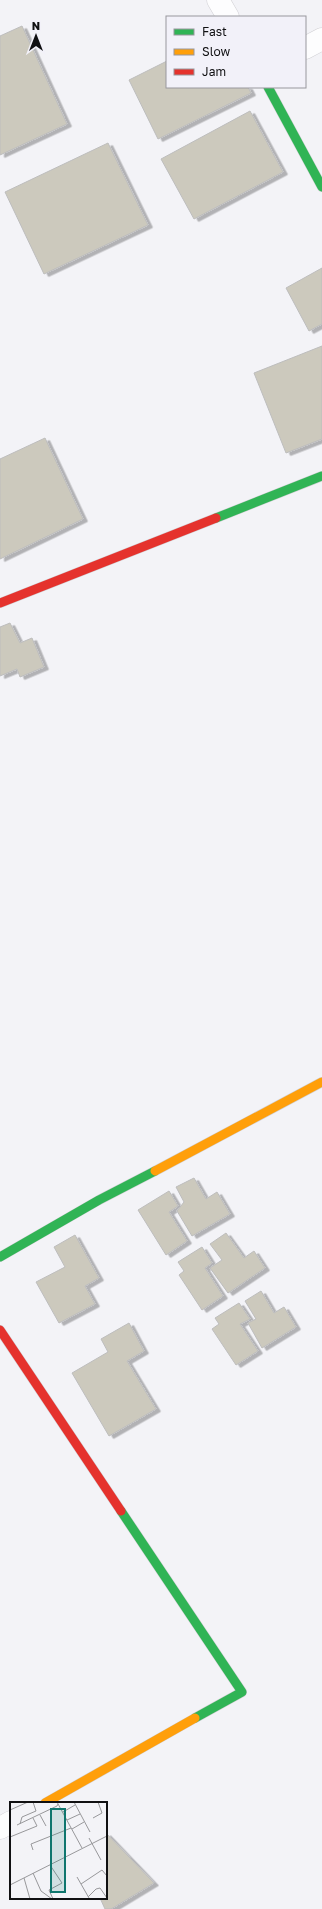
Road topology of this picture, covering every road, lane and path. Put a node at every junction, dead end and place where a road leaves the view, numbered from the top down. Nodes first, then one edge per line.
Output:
1 (218, 0) edge
2 (227, 16) edge
3 (322, 39) edge
4 (306, 47) edge
5 (269, 88) edge
6 (322, 187) edge
7 (322, 476) edge
8 (0, 603) edge
9 (322, 1082) edge
10 (0, 1257) edge
11 (0, 1330) edge
12 (46, 1802) edge
13 (10, 1823) edge
14 (0, 1828) edge

1 - 2 street
3 - 4 street
5 - 6 street
7 - 8 street
9 - 10 street
11 - 12 street
13 - 14 street

